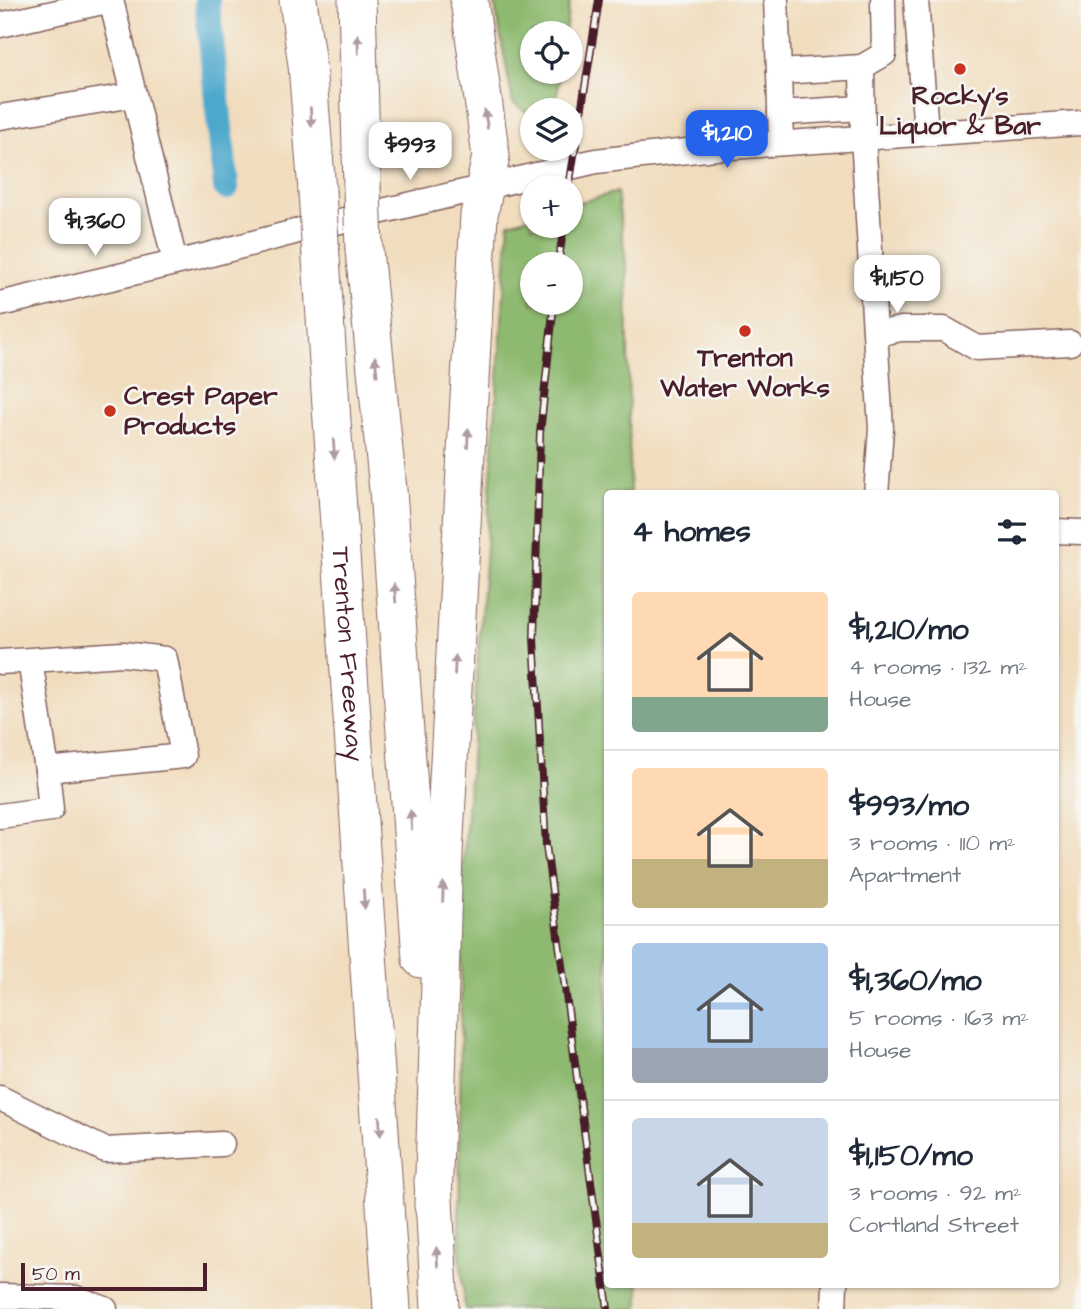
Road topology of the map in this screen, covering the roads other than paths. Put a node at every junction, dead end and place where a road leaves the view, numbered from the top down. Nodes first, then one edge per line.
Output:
1 (298, 0) edge
2 (311, 0) edge
3 (357, 0) edge
4 (469, 0) edge
5 (776, 0) edge
6 (883, 0) edge
7 (916, 0) edge
8 (0, 25) edge
9 (307, 65) junction
10 (862, 67) junction
11 (779, 72) junction
12 (134, 95) junction
13 (861, 108) junction
14 (780, 113) junction
15 (0, 117) edge
16 (1081, 123) edge
17 (926, 132) junction
18 (863, 137) junction
19 (781, 143) junction
20 (484, 186) junction
21 (175, 262) junction
22 (0, 304) edge
23 (876, 334) junction
24 (1070, 343) dead end
25 (876, 490) edge
26 (1059, 531) edge
27 (1081, 532) edge
28 (30, 660) junction
29 (0, 662) edge
30 (47, 770) junction
31 (0, 816) edge
32 (0, 1098) edge
33 (222, 1144) dead end
34 (433, 1206) junction
35 (835, 1288) edge
36 (0, 1296) edge
37 (105, 1309) edge
38 (392, 1309) edge
39 (440, 1309) edge
40 (834, 1309) edge

1 - 9 highway, Trenton Freeway
2 - 9 highway
34 -> 3 highway, Trenton Freeway, bridge
20 -> 4 highway
5 - 11 street
6 - 10 street
7 - 17 street
8 - 12 street
9 -> 38 highway, Trenton Freeway, bridge
10 - 11 street
10 - 13 street
11 - 14 street
12 - 15 street
12 - 21 street
13 - 14 street
13 - 18 street
14 - 19 street
16 - 17 street
17 - 18 street
18 - 19 street
18 - 23 street
19 - 20 street
20 - 21 street
34 -> 20 highway
21 - 22 street
23 - 24 street
23 - 25 street
26 - 27 street
28 - 29 street
28 - 30 street
28 - 30 street
30 - 31 street
32 - 33 street
39 -> 34 highway, Trenton Freeway
35 - 40 street
36 - 37 street

